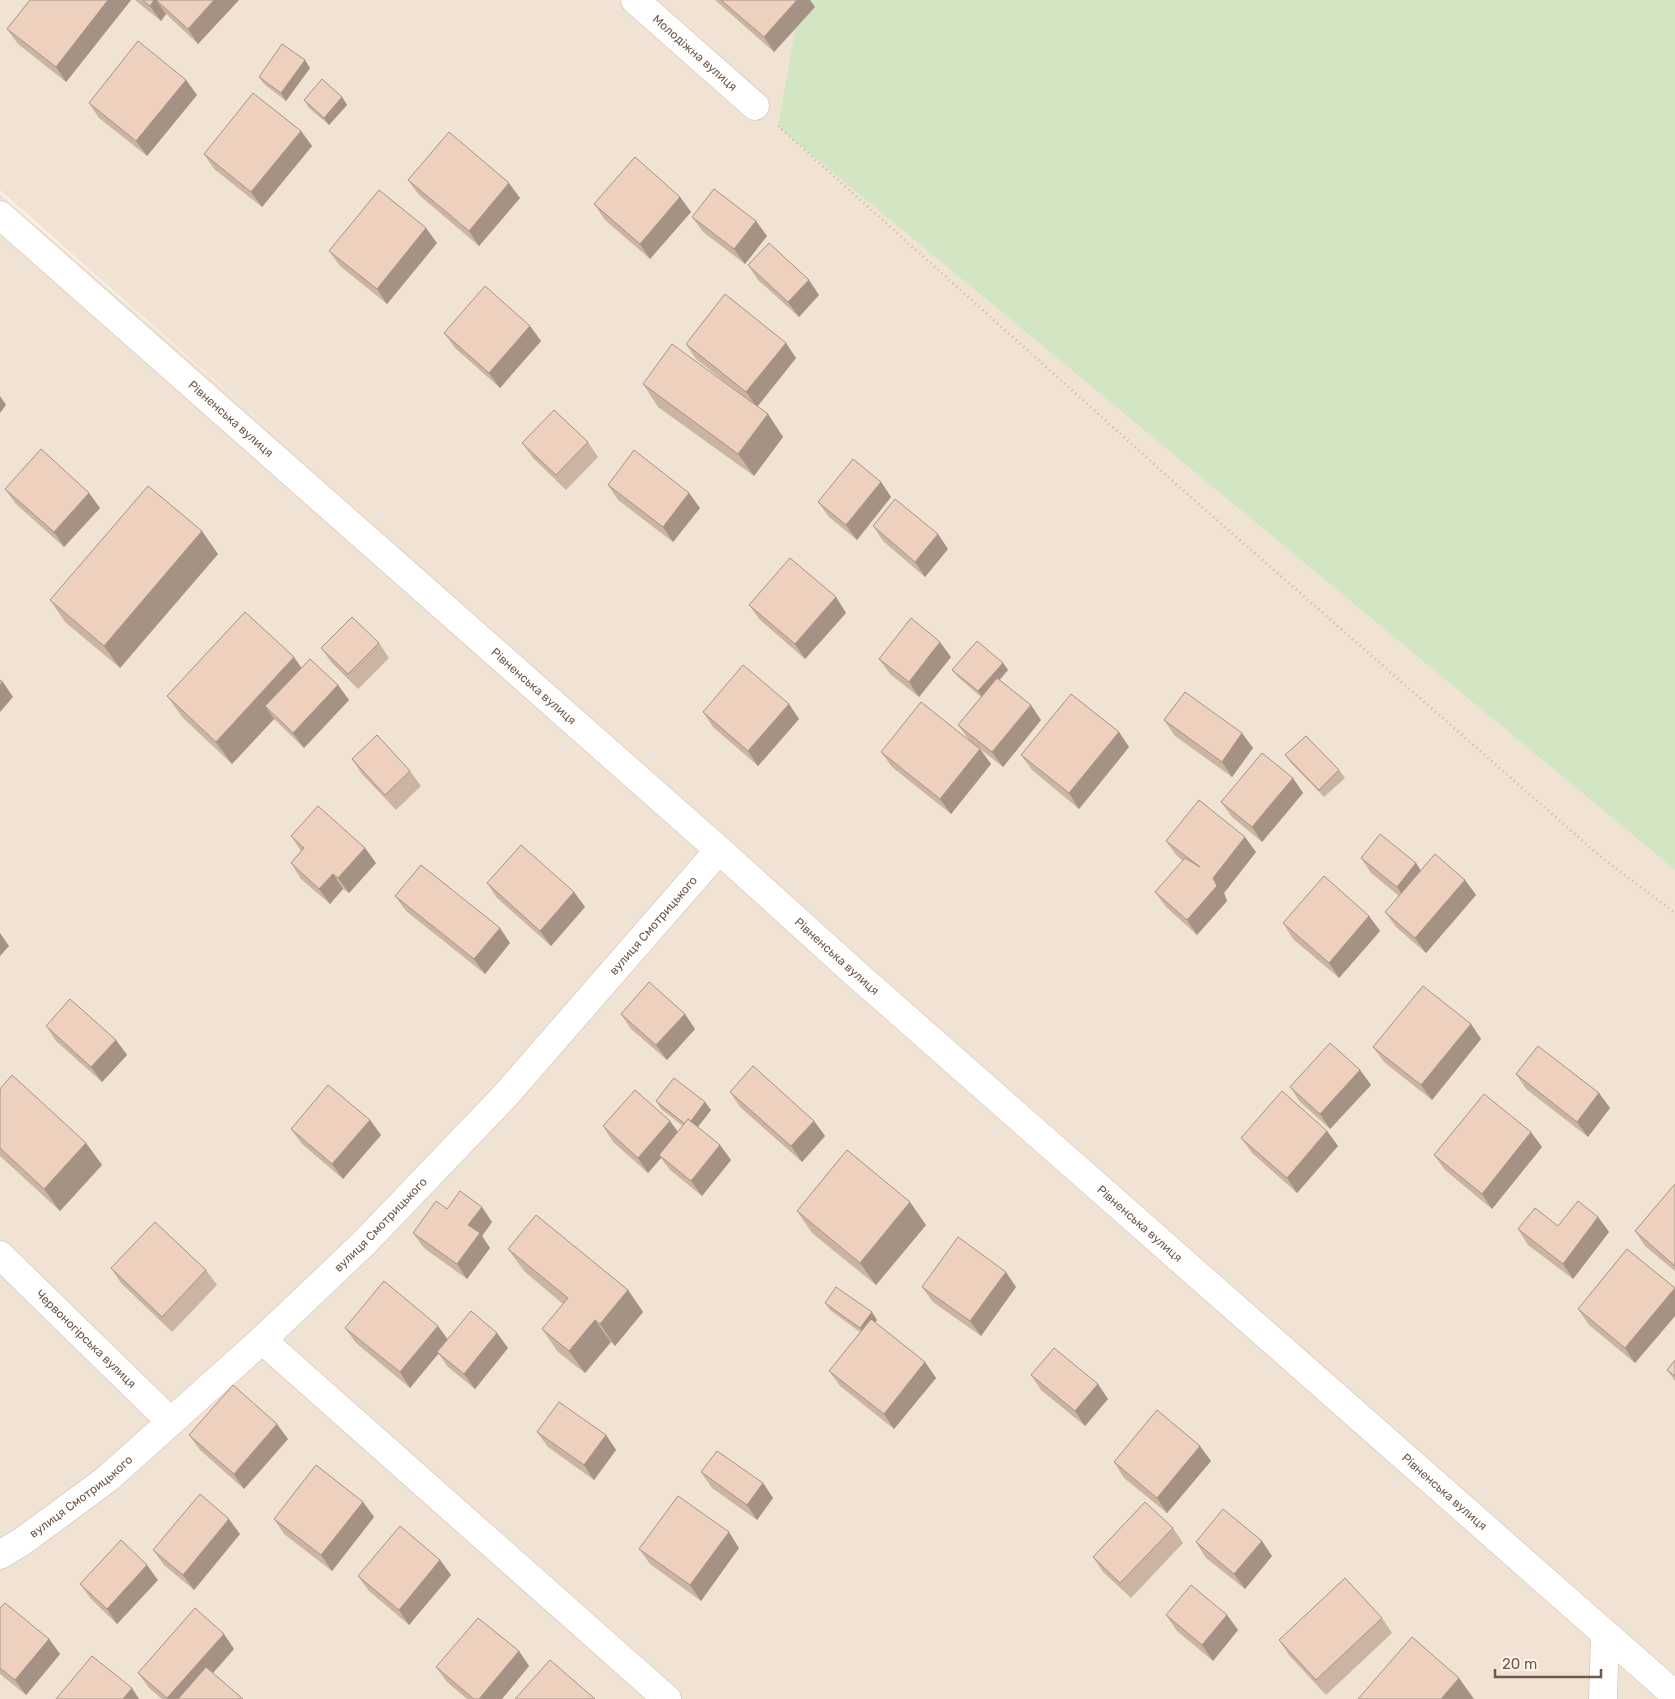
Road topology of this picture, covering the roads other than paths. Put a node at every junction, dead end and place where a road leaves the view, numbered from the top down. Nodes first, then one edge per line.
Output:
1 (635, 0) edge
2 (755, 106) road end
3 (0, 215) edge
4 (719, 850) junction
5 (0, 1255) edge
6 (262, 1340) junction
7 (171, 1422) junction
8 (0, 1555) edge
9 (1605, 1634) junction
10 (1675, 1695) edge
11 (667, 1699) edge
12 (1603, 1699) edge

1 - 2 main road, Молодіжна вулиця
3 - 4 main road, Рівненська вулиця
4 - 6 main road, вулиця Смотрицького
4 - 9 main road, Рівненська вулиця
5 - 7 main road, Червоногірська вулиця
6 - 7 main road, вулиця Смотрицького
6 - 11 main road
7 - 8 main road, вулиця Смотрицького
9 - 10 main road, Рівненська вулиця
9 - 12 main road

